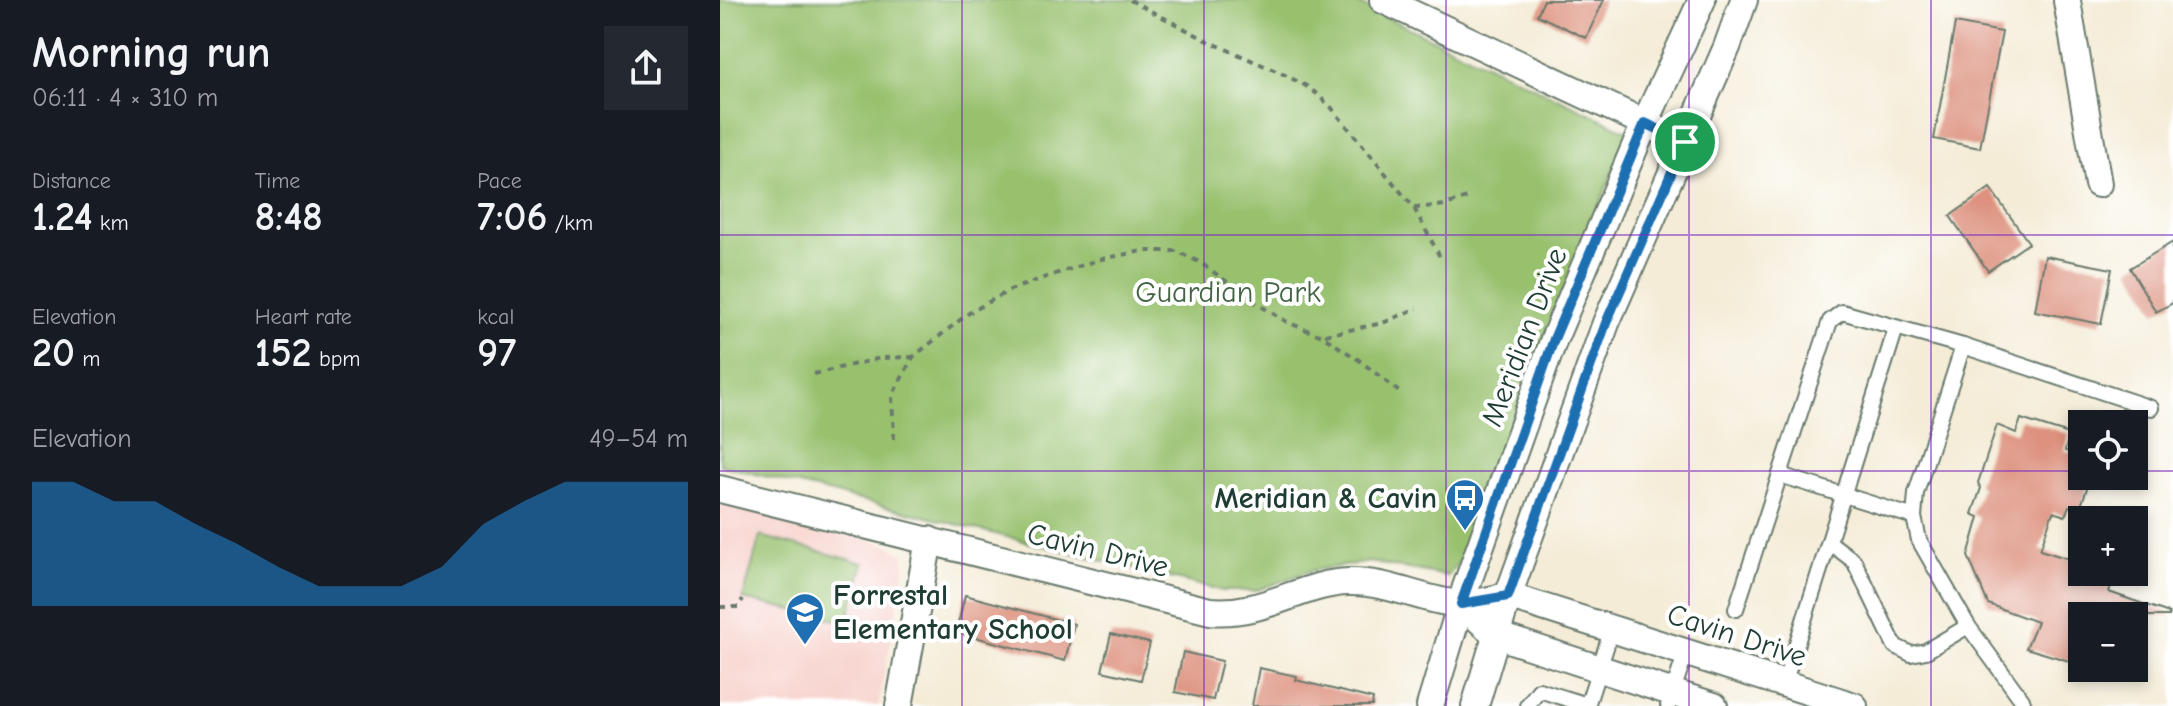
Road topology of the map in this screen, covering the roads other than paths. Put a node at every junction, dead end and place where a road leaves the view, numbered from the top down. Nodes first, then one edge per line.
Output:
1 (1383, 0) edge
2 (1702, 0) edge
3 (1744, 0) edge
4 (2065, 0) edge
5 (1645, 123) junction
6 (1685, 142) junction
7 (2098, 184) dead end
8 (1896, 328) junction
9 (1963, 346) junction
10 (2151, 408) dead end
11 (1780, 475) junction
12 (720, 489) edge
13 (1843, 496) junction
14 (1914, 517) junction
15 (929, 540) junction
16 (1829, 542) junction
17 (1508, 596) junction
18 (1461, 604) junction
19 (1736, 609) dead end
20 (1968, 626) junction
21 (1612, 629) junction
22 (1495, 634) junction
23 (1686, 652) junction
24 (1598, 668) junction
25 (1784, 684) junction
26 (1670, 699) edge
27 (899, 706) edge
28 (1430, 706) edge
29 (1475, 706) edge
30 (1527, 706) edge
31 (1587, 706) edge
32 (1714, 706) edge
33 (1854, 706) edge
34 (2024, 706) edge

1 - 5 street
2 - 5 street, Meridian Drive
3 - 6 street
4 - 7 street
5 - 6 street
5 - 18 street, Meridian Drive
6 - 17 street
8 - 9 lane
8 - 11 lane
8 - 13 lane
9 - 10 lane
9 - 14 lane
11 - 13 lane
11 - 19 lane
12 - 15 street, Cavin Drive
13 - 14 lane
13 - 16 lane
14 - 20 lane
15 - 18 street, Cavin Drive
15 - 27 street
16 - 20 lane
16 - 25 lane
17 - 18 street, Cavin Drive
17 - 21 street, Cavin Drive
17 - 22 street
18 - 22 street, Cavin Drive
18 - 28 street, Meridian Drive
20 - 34 lane
21 - 23 street, Cavin Drive
21 - 24 lane
22 - 24 street, Cavin Drive
22 - 29 street
23 - 25 street, Cavin Drive
23 - 26 lane
24 - 26 street, Cavin Drive
24 - 31 lane
25 - 33 street, Cavin Drive
26 - 32 street, Cavin Drive
30 - 31 lane

